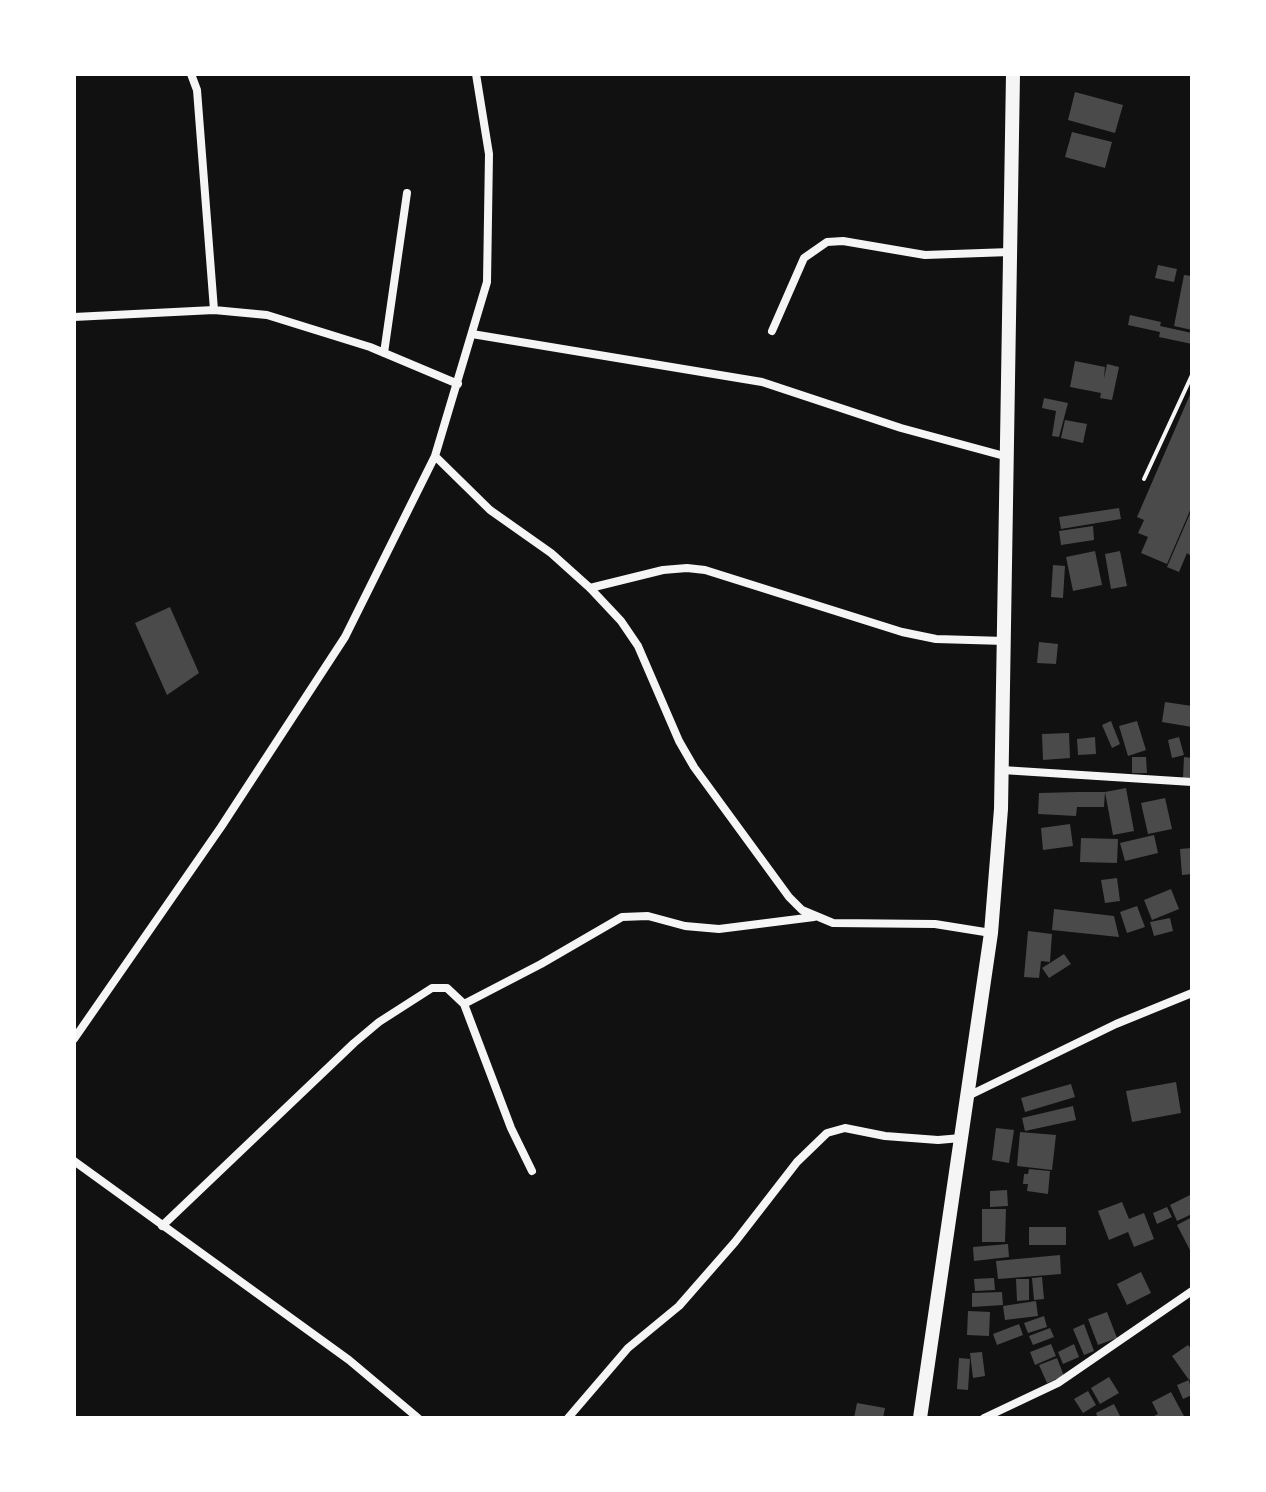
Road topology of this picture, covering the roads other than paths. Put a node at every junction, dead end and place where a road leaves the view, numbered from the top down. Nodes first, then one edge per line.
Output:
1 (191, 74) edge
2 (476, 74) edge
3 (1013, 74) edge
4 (407, 193) dead end
5 (1010, 252) junction
6 (214, 310) junction
7 (74, 317) edge
8 (772, 331) dead end
9 (472, 334) junction
10 (384, 353) junction
11 (1192, 375) edge
12 (458, 384) junction
13 (435, 456) junction
14 (1008, 457) junction
15 (1144, 479) dead end
16 (590, 588) junction
17 (1005, 641) junction
18 (1002, 770) junction
19 (1192, 782) edge
20 (814, 917) junction
21 (991, 933) junction
22 (1192, 993) edge
23 (464, 1004) junction
24 (74, 1039) edge
25 (967, 1096) junction
26 (961, 1138) junction
27 (74, 1161) edge
28 (532, 1171) dead end
29 (162, 1226) junction
30 (1192, 1291) edge
31 (418, 1418) edge
32 (568, 1418) edge
33 (920, 1418) edge
34 (984, 1418) edge

1 - 6 street
2 - 9 street
3 - 5 highway
4 - 10 street
5 - 8 street
5 - 14 highway
6 - 7 street
6 - 10 street
9 - 12 street
9 - 14 street
10 - 12 street
11 - 15 lane
12 - 13 street
13 - 16 street
13 - 24 street
14 - 17 highway
16 - 17 street
16 - 20 street
17 - 18 highway
18 - 19 street
18 - 21 highway
20 - 21 street
20 - 23 street
21 - 25 highway
22 - 25 street
23 - 28 street
23 - 29 street
25 - 26 highway
26 - 32 street
26 - 33 highway
27 - 29 street
29 - 31 street
30 - 34 street

